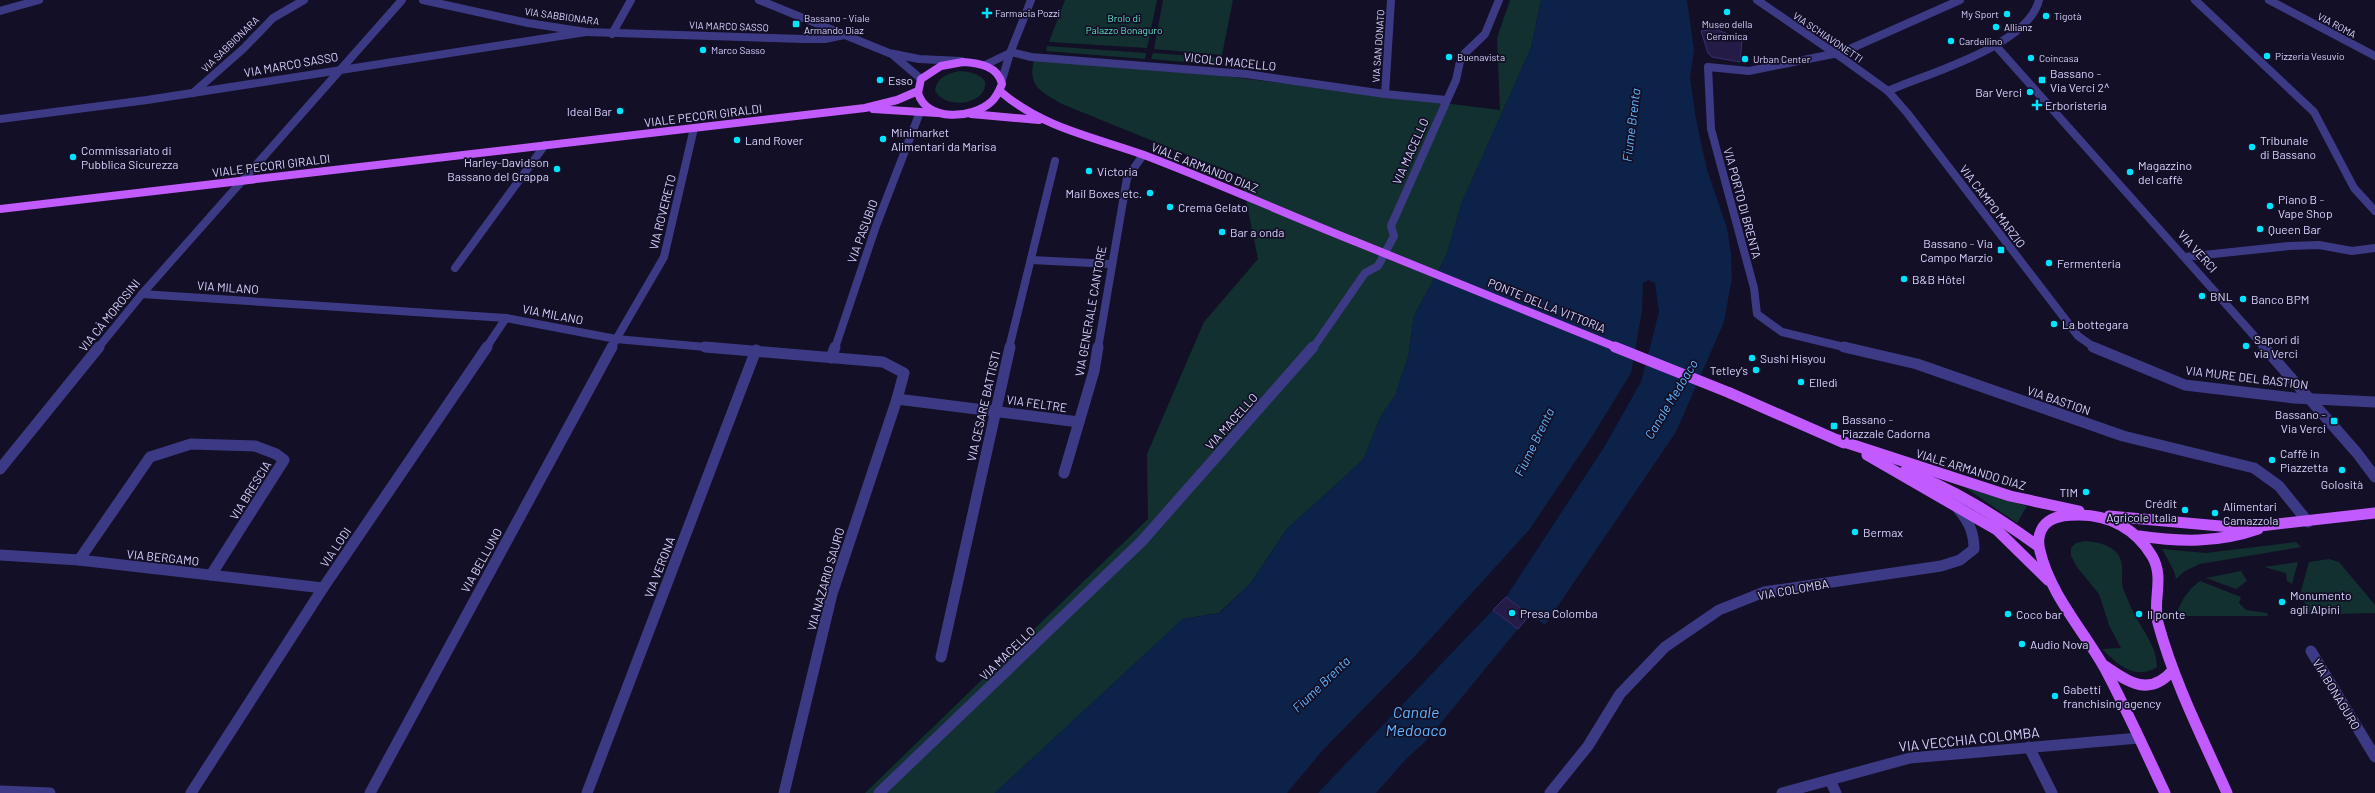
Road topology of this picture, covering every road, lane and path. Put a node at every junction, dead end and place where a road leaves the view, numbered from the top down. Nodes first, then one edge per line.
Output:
1 (39, 0) edge
2 (304, 0) edge
3 (402, 0) edge
4 (423, 0) edge
5 (631, 0) edge
6 (759, 0) edge
7 (1031, 0) edge
8 (1391, 0) edge
9 (1499, 0) edge
10 (1757, 0) edge
11 (1960, 0) edge
12 (2039, 0) edge
13 (2195, 0) edge
14 (2270, 0) edge
15 (0, 11) edge
16 (586, 32) junction
17 (612, 34) junction
18 (844, 35) junction
19 (1996, 46) junction
20 (1010, 52) junction
21 (889, 53) junction
22 (2375, 56) edge
23 (963, 62) junction
24 (985, 65) junction
25 (342, 68) junction
26 (922, 80) junction
27 (1002, 80) junction
28 (918, 90) junction
29 (1888, 90) junction
30 (1001, 92) junction
31 (193, 93) junction
32 (1385, 94) junction
33 (1446, 100) junction
34 (865, 108) junction
35 (920, 112) junction
36 (966, 113) junction
37 (949, 114) junction
38 (0, 118) edge
39 (1044, 120) junction
40 (694, 128) junction
41 (545, 145) junction
42 (1143, 155) junction
43 (1055, 162) dead end
44 (242, 181) junction
45 (0, 209) edge
46 (2375, 211) edge
47 (1354, 241) joint
48 (2375, 248) edge
49 (2186, 257) junction
50 (1031, 260) junction
51 (1111, 264) junction
52 (455, 268) dead end
53 (142, 294) junction
54 (506, 318) junction
55 (1782, 332) joint
56 (2078, 336) joint
57 (616, 339) junction
58 (756, 350) junction
59 (831, 358) junction
60 (1730, 393) joint
61 (897, 399) junction
62 (2310, 399) junction
63 (2375, 402) edge
64 (994, 410) junction
65 (1079, 422) junction
66 (1838, 440) junction
67 (1889, 466) junction
68 (0, 469) edge
69 (1064, 472) dead end
70 (2375, 477) edge
71 (1957, 508) junction
72 (2375, 513) edge
73 (2099, 515) junction
74 (2308, 522) junction
75 (2264, 527) junction
76 (2139, 536) junction
77 (2038, 546) junction
78 (0, 554) edge
79 (79, 560) junction
80 (211, 575) junction
81 (2055, 587) junction
82 (323, 588) junction
83 (2311, 651) dead end
84 (941, 657) dead end
85 (2103, 665) junction
86 (2173, 670) junction
87 (2139, 738) junction
88 (2028, 747) junction
89 (2375, 757) edge
90 (1830, 780) junction
91 (0, 791) edge
92 (50, 793) edge
93 (191, 793) edge
94 (370, 793) edge
95 (587, 793) edge
96 (784, 793) edge
97 (879, 793) edge
98 (1550, 793) edge
99 (1782, 793) edge
100 (1836, 793) edge
101 (2052, 793) edge
102 (2166, 793) edge
103 (2227, 793) edge

1 - 15 street
2 - 31 street, VIA SABBIONARA
3 - 25 street
4 - 16 street, VIA SABBIONARA
5 - 17 street, VIA SABBIONARA
6 - 18 street
7 - 20 street
8 - 32 street, VIA SAN DONATO
9 - 33 street, VIA MACELLO
10 - 29 street, VIA SCHIAVONETTI, bridge
11 - 55 street, VIA PORTO DI BRENTA
12 - 19 street
13 - 46 street
14 - 22 street, VIA ROMA
16 - 17 street, VIA SABBIONARA
16 - 25 street, VIA MARCO SASSO
17 - 18 street, VIA MARCO SASSO
18 - 21 street
19 - 29 street
19 - 49 street, VIA VERCI
20 - 24 street
20 - 27 street
20 - 32 street, VICOLO MACELLO
21 - 23 street
21 - 26 street
23 - 24 main road
23 - 26 main road
24 - 27 main road
25 - 31 street, VIA MARCO SASSO
25 - 44 street
26 - 28 main road
27 - 30 main road
28 - 34 main road, VIALE PECORI GIRALDI
28 - 37 main road, VIALE ARMANDO DIAZ
29 - 56 street, VIA CAMPO MARZIO
30 - 36 main road, VIALE ARMANDO DIAZ
30 - 39 main road, VIALE ARMANDO DIAZ
31 - 38 street, VIA MARCO SASSO
32 - 33 street, VICOLO MACELLO
33 - 97 street, VIA MACELLO
34 - 35 main road, VIALE PECORI GIRALDI
34 - 40 main road, VIALE PECORI GIRALDI
35 - 37 main road, VIALE PECORI GIRALDI
35 - 59 street, VIA PASUBIO
36 - 37 main road, VIALE ARMANDO DIAZ
36 - 39 main road, VIALE ARMANDO DIAZ
39 - 42 main road, VIALE ARMANDO DIAZ
40 - 41 main road, VIALE PECORI GIRALDI
40 - 57 street, VIA ROVERETO
41 - 44 main road, VIALE PECORI GIRALDI
41 - 52 street
42 - 47 main road, VIALE ARMANDO DIAZ
42 - 51 street, VIA GENERALE CANTORE
43 - 50 street, VIA CESARE BATTISTI
44 - 45 main road, VIALE PECORI GIRALDI
44 - 53 street, VIA CÀ MOROSINI
47 - 60 main road, PONTE DELLA VITTORIA, bridge
48 - 49 street
49 - 62 street, VIA VERCI
50 - 51 street
50 - 64 street, VIA CESARE BATTISTI
51 - 65 street, VIA GENERALE CANTORE
53 - 54 street, VIA MILANO
53 - 68 street, VIA CÀ MOROSINI
54 - 57 street, VIA MILANO
54 - 82 street, VIA LODI
55 - 74 street, VIA BASTION
56 - 62 street, VIA MURE DEL BASTION
57 - 58 street, VIA MILANO
57 - 94 street, VIA BELLUNO
58 - 59 street, VIA MILANO
58 - 95 street, VIA VERONA
59 - 61 street, VIA MILANO
60 - 66 main road, VIALE ARMANDO DIAZ
61 - 64 street, VIA FELTRE
61 - 96 street, VIA NAZARIO SAURO
62 - 63 street, VIA MURE DEL BASTION
62 - 70 street, VIA VERCI
64 - 65 street, VIA FELTRE
64 - 84 street, VIA CESARE BATTISTI
65 - 69 street, VIA GENERALE CANTORE
66 - 67 main road, VIALE ARMANDO DIAZ
66 - 73 main road, VIALE ARMANDO DIAZ
67 - 71 main road, VIALE ARMANDO DIAZ
67 - 77 main road, VIALE ARMANDO DIAZ
71 - 81 main road, VIALE ARMANDO DIAZ
71 - 98 street, VIA COLOMBA
72 - 74 main road
73 - 75 main road
73 - 76 main road
73 - 77 main road
74 - 75 main road
75 - 76 main road
76 - 86 main road
77 - 81 main road
78 - 79 street, VIA BERGAMO
79 - 80 street, VIA BERGAMO
79 - 80 street, VIA BRESCIA
80 - 82 street, VIA BERGAMO
81 - 85 main road
82 - 93 street, VIA LODI
83 - 89 street, VIA BONAGURO
85 - 86 main road
85 - 87 main road
86 - 103 main road
87 - 88 street, VIA VECCHIA COLOMBA
87 - 102 main road
88 - 90 street, VIA VECCHIA COLOMBA
88 - 101 street
90 - 99 street, VIA VECCHIA COLOMBA
90 - 100 street
91 - 92 street

